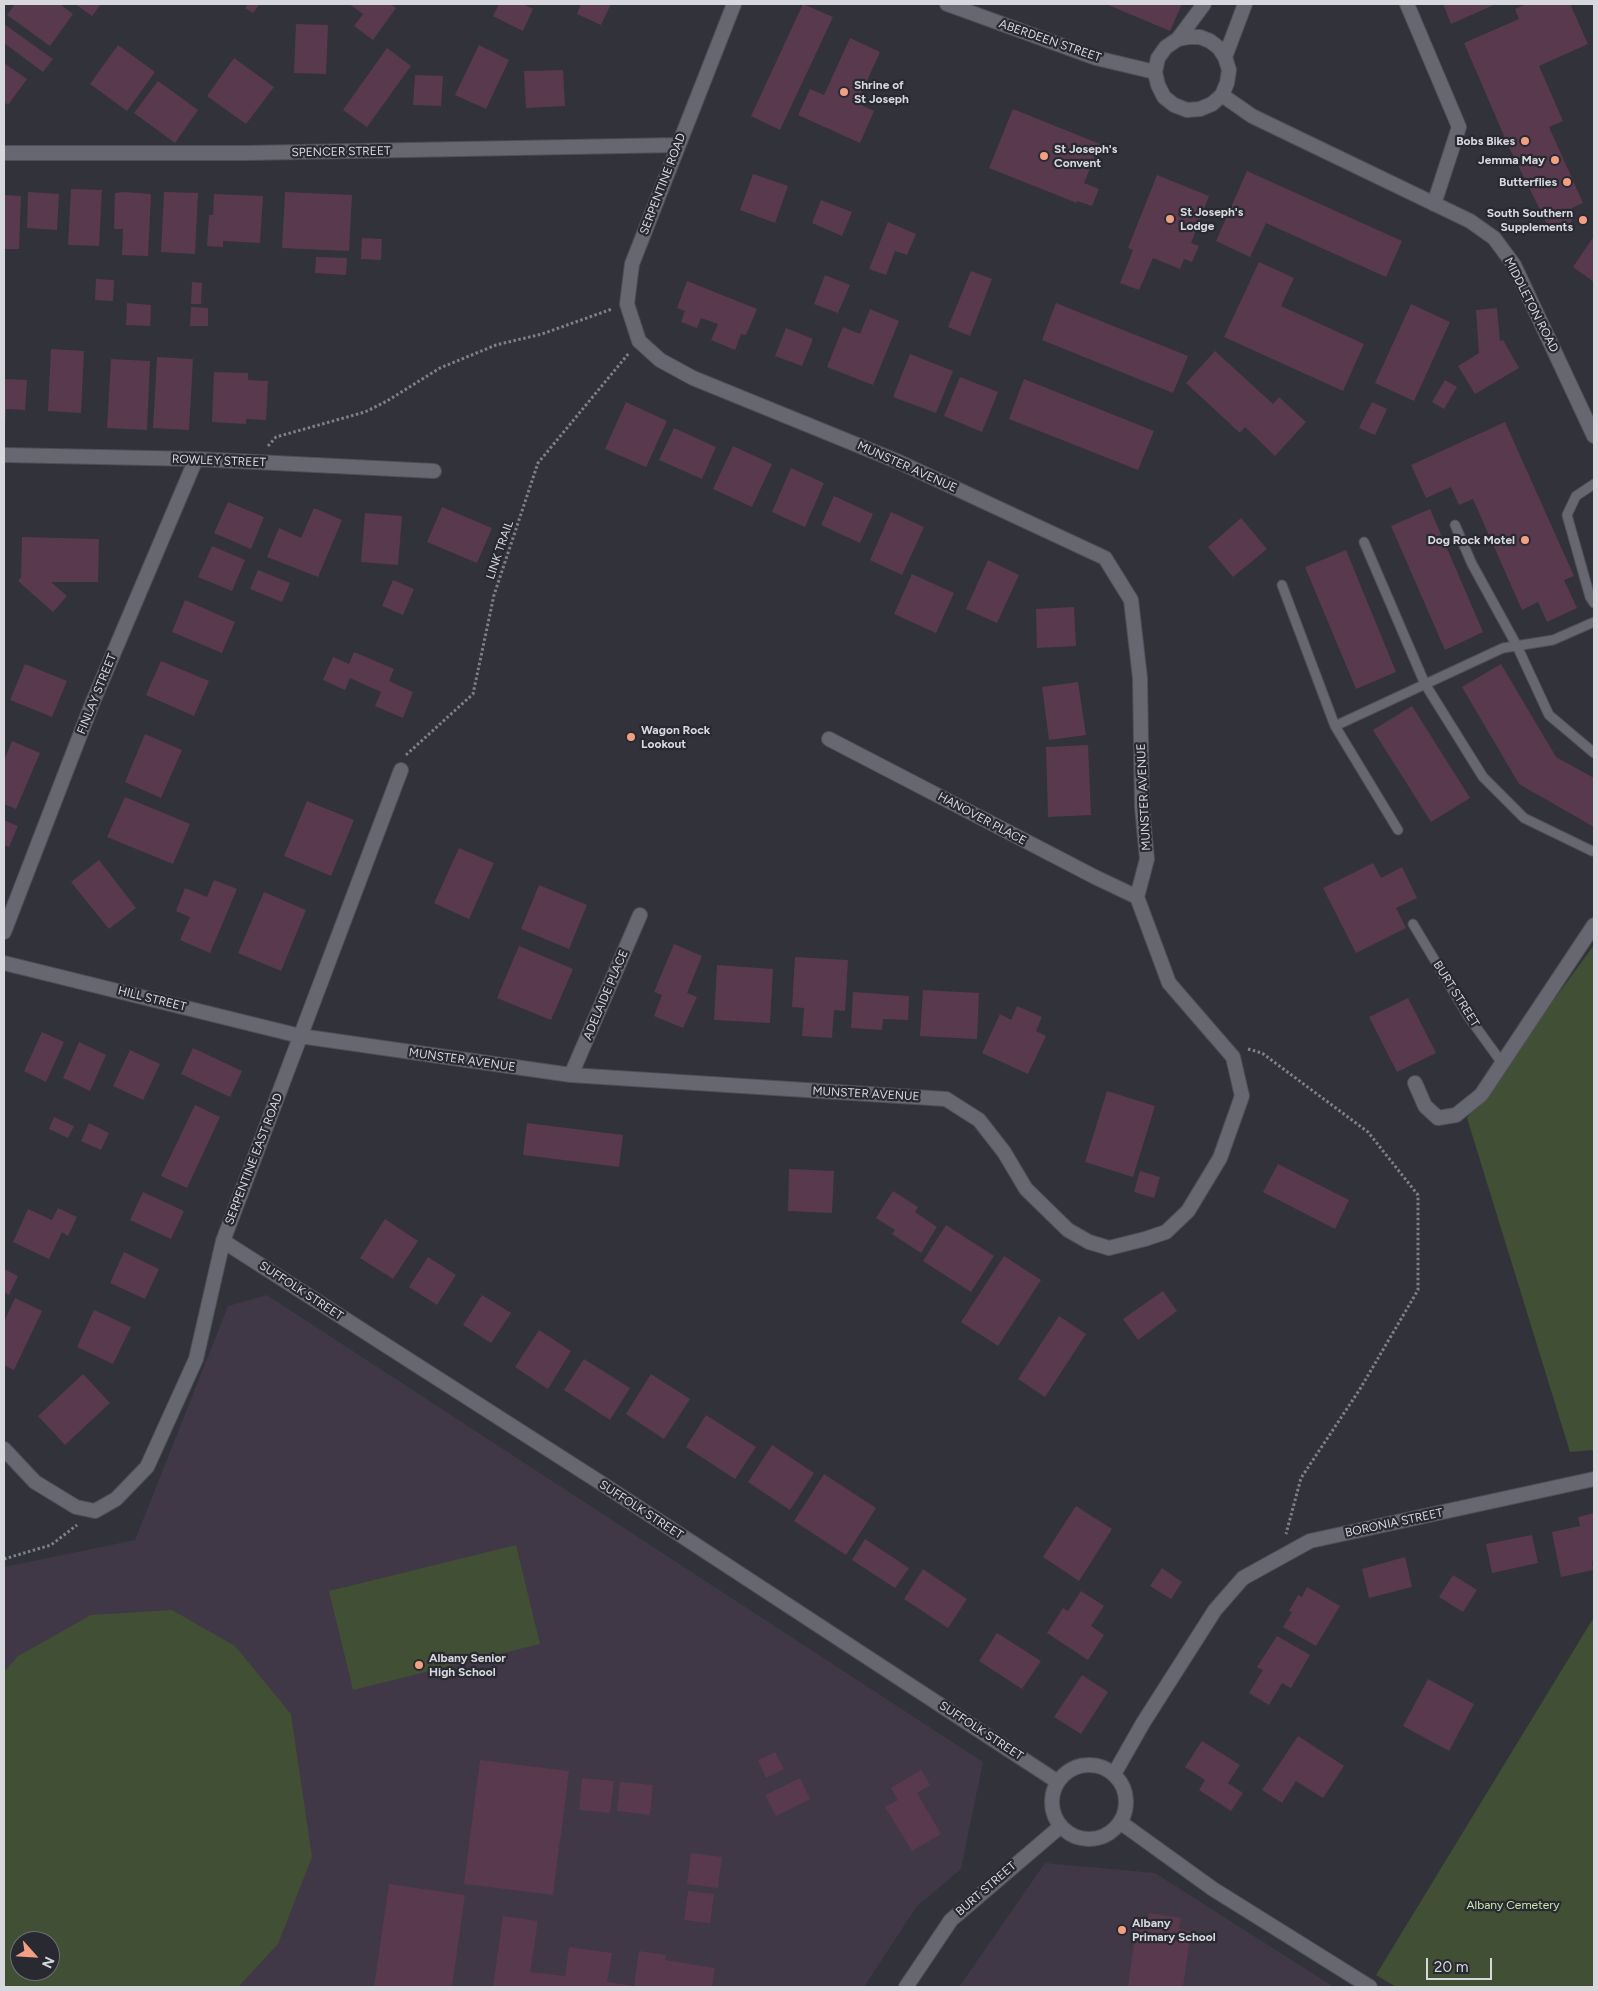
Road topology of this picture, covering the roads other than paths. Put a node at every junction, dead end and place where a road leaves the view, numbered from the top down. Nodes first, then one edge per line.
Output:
1 (734, 4) edge
2 (947, 4) edge
3 (1204, 4) edge
4 (1245, 4) edge
5 (1407, 4) edge
6 (1178, 39) junction
7 (1225, 57) junction
8 (1155, 72) junction
9 (1222, 95) junction
10 (678, 145) junction
11 (4, 154) edge
12 (1434, 204) junction
13 (660, 360) joint
14 (1594, 436) edge
15 (4, 455) edge
16 (196, 459) junction
17 (434, 471) dead end
18 (1594, 484) edge
19 (1455, 525) dead end
20 (1364, 542) dead end
21 (1282, 585) dead end
22 (1594, 603) edge
23 (1594, 622) edge
24 (1517, 646) junction
25 (1425, 684) junction
26 (1335, 726) junction
27 (829, 739) dead end
28 (1594, 753) edge
29 (401, 770) road end
30 (1398, 830) dead end
31 (1592, 851) dead end
32 (1136, 897) junction
33 (640, 915) dead end
34 (1413, 924) dead end
35 (1594, 925) edge
36 (4, 932) edge
37 (4, 963) edge
38 (300, 1036) junction
39 (1502, 1063) junction
40 (571, 1075) junction
41 (1415, 1083) dead end
42 (223, 1241) junction
43 (4, 1448) edge
44 (1594, 1479) edge
45 (1114, 1774) junction
46 (1058, 1782) junction
47 (1120, 1822) junction
48 (1060, 1826) junction
49 (906, 1987) edge
50 (1370, 1987) edge

1 - 10 street, SERPENTINE ROAD
2 - 8 street, ABERDEEN STREET
3 - 6 street
4 - 7 street
5 - 12 street
6 - 7 street
6 - 8 street
7 - 9 street
8 - 9 street
9 - 12 street, MIDDLETON ROAD
10 - 11 street, SPENCER STREET
10 - 13 street, SERPENTINE ROAD
12 - 14 street, MIDDLETON ROAD
13 - 32 street, MUNSTER AVENUE
15 - 16 street, ROWLEY STREET
16 - 17 street, ROWLEY STREET
16 - 36 street, FINLAY STREET
18 - 22 lane
19 - 24 lane
20 - 25 lane
21 - 26 lane
23 - 24 lane
24 - 25 lane
24 - 28 lane
25 - 26 lane
25 - 31 lane
26 - 30 lane
27 - 32 street, HANOVER PLACE
29 - 38 street, SERPENTINE EAST ROAD
32 - 40 street, MUNSTER AVENUE
33 - 40 street, ADELAIDE PLACE
34 - 39 lane, BURT STREET
35 - 39 street
37 - 38 street, HILL STREET
38 - 40 street, MUNSTER AVENUE
38 - 42 street, SERPENTINE EAST ROAD
39 - 41 street
42 - 43 street, SERPENTINE EAST ROAD
42 - 46 street, SUFFOLK STREET
44 - 45 street, BORONIA STREET
45 - 46 street
45 - 47 street
46 - 48 street
47 - 48 street
47 - 50 street
48 - 49 street, BURT STREET

